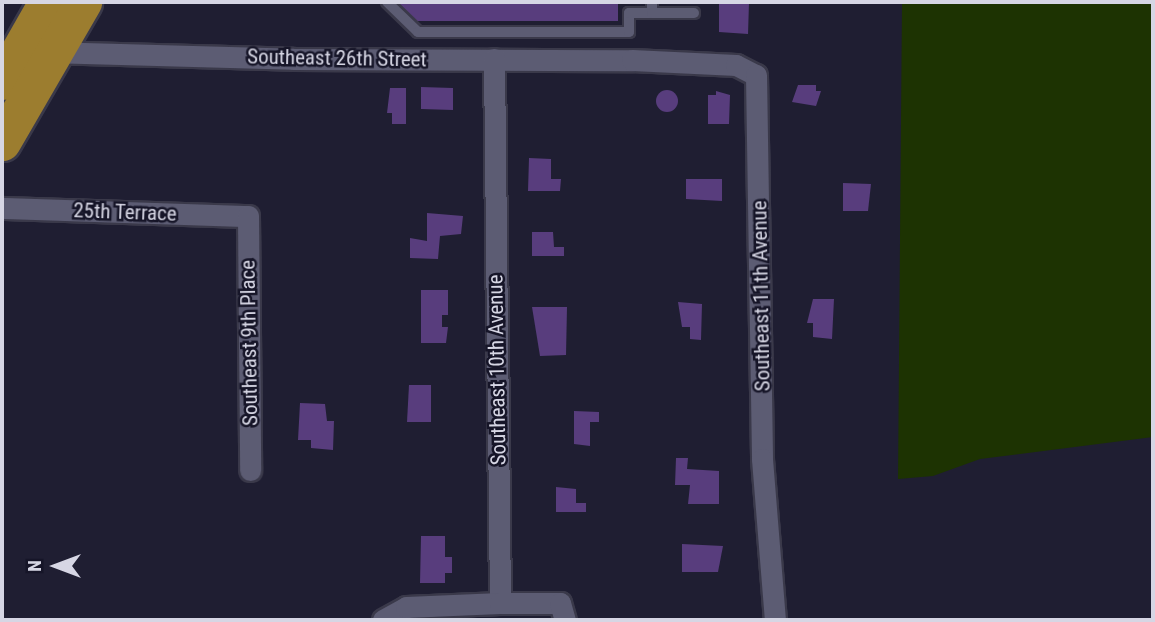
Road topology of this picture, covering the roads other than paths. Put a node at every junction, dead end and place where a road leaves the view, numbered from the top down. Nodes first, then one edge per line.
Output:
1 (47, 2) edge
2 (83, 2) edge
3 (387, 2) edge
4 (652, 7) edge
5 (694, 13) dead end
6 (494, 60) junction
7 (655, 61) joint
8 (25, 62) edge
9 (2, 142) edge
10 (2, 208) edge
11 (247, 216) joint
12 (250, 470) dead end
13 (500, 603) junction
14 (383, 620) edge
15 (565, 620) edge
16 (775, 620) edge

1 - 8 highway
2 - 8 highway
3 - 4 lane
4 - 5 lane
6 - 7 street, Southeast 26th Street
6 - 8 street, Southeast 26th Street
6 - 13 street, Southeast 10th Avenue
7 - 16 street, Southeast 11th Avenue
8 - 9 highway
10 - 11 street, 25th Terrace
11 - 12 street, Southeast 9th Place
13 - 14 street
13 - 15 street

